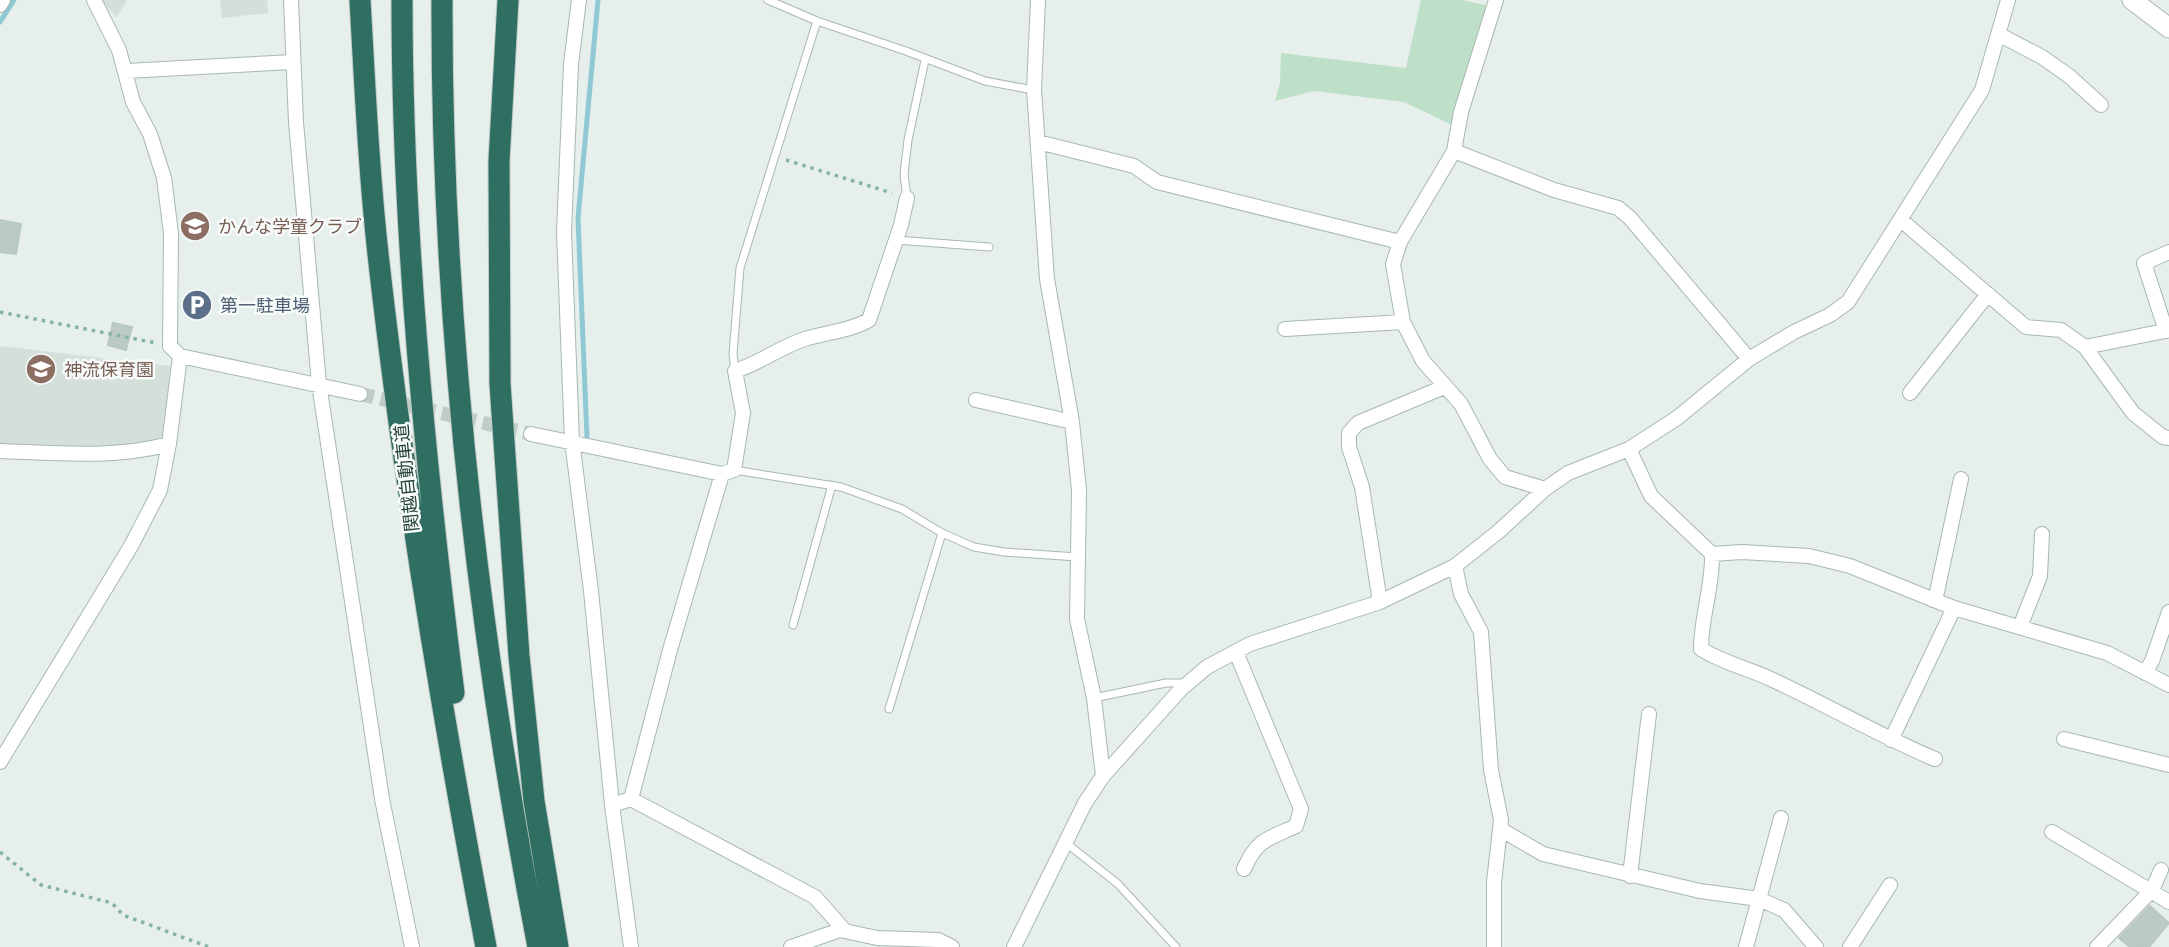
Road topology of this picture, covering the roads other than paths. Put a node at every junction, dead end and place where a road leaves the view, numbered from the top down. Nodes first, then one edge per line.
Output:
1 (3, 0) edge
2 (94, 0) edge
3 (290, 0) edge
4 (360, 0) edge
5 (402, 0) edge
6 (442, 0) edge
7 (508, 0) edge
8 (579, 0) edge
9 (768, 0) edge
10 (1038, 0) edge
11 (1496, 0) edge
12 (2007, 0) edge
13 (2133, 0) edge
14 (0, 5) edge
15 (817, 21) junction
16 (2169, 28) edge
17 (1998, 34) junction
18 (925, 60) junction
19 (293, 62) junction
20 (126, 71) junction
21 (1034, 90) junction
22 (2101, 105) dead end
23 (1038, 142) junction
24 (1454, 150) junction
25 (907, 198) joint
26 (1901, 220) junction
27 (896, 240) junction
28 (1399, 242) junction
29 (989, 247) dead end
30 (2169, 252) edge
31 (1988, 294) junction
32 (1403, 322) junction
33 (1285, 329) dead end
34 (2168, 330) edge
35 (2085, 347) junction
36 (175, 351) junction
37 (1749, 359) junction
38 (735, 371) junction
39 (319, 384) junction
40 (1444, 387) junction
41 (1910, 393) dead end
42 (360, 394) tunnel mouth
43 (976, 400) dead end
44 (1072, 422) junction
45 (531, 434) tunnel mouth
46 (2169, 438) edge
47 (572, 441) junction
48 (169, 444) junction
49 (1629, 449) junction
50 (0, 451) edge
51 (728, 472) junction
52 (1961, 479) dead end
53 (832, 485) junction
54 (1545, 489) junction
55 (942, 533) junction
56 (2042, 534) dead end
57 (1712, 554) junction
58 (1078, 558) junction
59 (1455, 566) junction
60 (1933, 600) junction
61 (1380, 602) junction
62 (1954, 608) junction
63 (2169, 612) edge
64 (793, 625) dead end
65 (2020, 627) junction
66 (1236, 652) junction
67 (2145, 673) junction
68 (1188, 683) junction
69 (2169, 685) edge
70 (1094, 698) junction
71 (888, 709) dead end
72 (1649, 714) dead end
73 (2064, 739) dead end
74 (1891, 740) junction
75 (1935, 758) dead end
76 (0, 762) edge
77 (2169, 765) edge
78 (1103, 776) junction
79 (631, 799) junction
80 (612, 805) junction
81 (1782, 818) dead end
82 (1500, 829) junction
83 (2052, 832) dead end
84 (1066, 843) junction
85 (1244, 869) dead end
86 (2161, 870) dead end
87 (1630, 876) junction
88 (1890, 885) dead end
89 (2152, 890) junction
90 (1759, 899) junction
91 (2169, 902) edge
92 (845, 931) junction
93 (1016, 946) edge
94 (412, 947) edge
95 (486, 947) edge
96 (497, 947) edge
97 (538, 947) edge
98 (558, 947) edge
99 (631, 947) edge
100 (791, 947) edge
101 (952, 947) edge
102 (1176, 947) edge
103 (1494, 947) edge
104 (1746, 947) edge
105 (1816, 947) edge
106 (1850, 947) edge
107 (2097, 947) edge

1 - 14 street
2 - 20 street
3 - 19 street
4 - 95 highway
5 - 96 highway, 関越自動車道
6 - 97 highway
7 - 98 highway
8 - 47 street
9 - 15 lane
10 - 21 street
11 - 24 street
12 - 17 street
13 - 16 street
15 - 18 lane
15 - 38 lane
17 - 22 street
17 - 26 street
18 - 21 lane
18 - 25 lane
19 - 20 street
19 - 39 street
20 - 36 street
21 - 23 street
23 - 28 street
23 - 44 street
24 - 28 street
24 - 37 street
25 - 27 street
26 - 31 street
26 - 37 street
27 - 29 lane
27 - 38 street
28 - 32 street
30 - 34 street
31 - 35 street
31 - 41 street
32 - 33 street
32 - 40 street
34 - 35 street
35 - 46 street
36 - 39 street
36 - 48 street
37 - 49 street
38 - 51 street
39 - 42 street
39 - 94 street
40 - 54 street
40 - 61 street
43 - 44 street
44 - 58 street
45 - 47 street
47 - 51 street
47 - 80 street
48 - 50 street
48 - 76 street
49 - 54 street
49 - 57 street
51 - 53 lane
51 - 79 street
52 - 60 street
53 - 55 lane
53 - 64 lane
54 - 59 street
55 - 58 lane
55 - 71 lane
56 - 65 street
57 - 60 street
57 - 74 street
58 - 70 street
59 - 61 street
59 - 82 street
60 - 62 street
61 - 66 street
62 - 65 street
62 - 74 street
63 - 67 street
65 - 67 street
66 - 68 street
66 - 85 street
67 - 69 street
68 - 70 lane
68 - 78 street
70 - 78 street
72 - 87 street
73 - 77 street
74 - 75 street
78 - 84 street
79 - 80 street
79 - 92 street
80 - 99 street
81 - 90 street
82 - 87 street
82 - 103 street
83 - 89 street
84 - 93 street
84 - 102 lane
86 - 89 street
87 - 90 street
88 - 106 street
89 - 91 street
89 - 107 street
90 - 104 street
90 - 105 street
92 - 100 street
92 - 101 street

